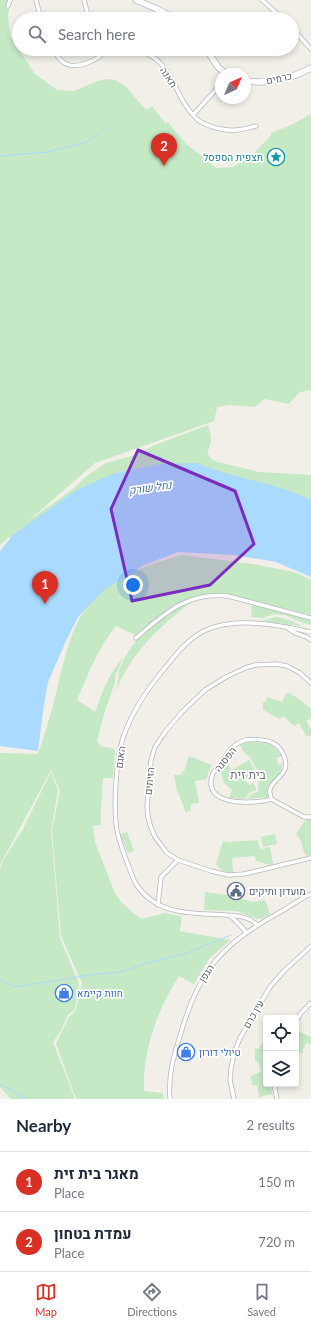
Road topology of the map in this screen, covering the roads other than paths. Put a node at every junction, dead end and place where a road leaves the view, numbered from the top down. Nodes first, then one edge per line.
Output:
1 (10, 0) edge
2 (36, 0) edge
3 (84, 0) edge
4 (136, 0) edge
5 (262, 0) edge
6 (8, 6) dead end
7 (40, 12) edge
8 (87, 12) edge
9 (163, 12) edge
10 (275, 12) edge
11 (299, 35) edge
12 (311, 48) edge
13 (58, 56) edge
14 (98, 56) edge
15 (152, 56) edge
16 (211, 56) edge
17 (220, 68) edge
18 (311, 68) edge
19 (251, 81) edge
20 (215, 91) edge
21 (193, 115) junction
22 (256, 126) dead end
23 (311, 618) edge
24 (287, 627) junction
25 (311, 632) edge
26 (136, 638) dead end
27 (311, 640) edge
28 (311, 683) edge
29 (270, 799) junction
30 (311, 817) edge
31 (310, 858) edge
32 (178, 860) junction
33 (311, 862) edge
34 (311, 894) edge
35 (158, 905) junction
36 (229, 916) junction
37 (257, 925) junction
38 (246, 932) junction
39 (311, 946) edge
40 (311, 1003) edge
41 (299, 1017) edge
42 (274, 1087) edge
43 (170, 1099) edge
44 (234, 1099) edge
45 (276, 1099) edge

1 - 6 street
2 - 7 street
3 - 8 street
4 - 9 street
5 - 10 street
11 - 12 street
13 - 14 street
15 - 21 street, תאנה
16 - 17 street
18 - 19 street, כרמים
20 - 21 street
21 - 22 street, תאנה
23 - 26 street
24 - 25 street, האגם
24 - 27 street
24 - 35 street, האגם
28 - 32 street, הזיתים
29 - 29 street, הפסגה
29 - 30 street
31 - 32 street, הזיתים
31 - 33 street
32 - 35 street
34 - 37 street, הגפן
35 - 36 street, האגם
36 - 37 street, האגם
36 - 38 street
37 - 38 street, הגפן
38 - 43 street, הגפן
39 - 44 street, עין כרם
40 - 41 street
42 - 45 street

